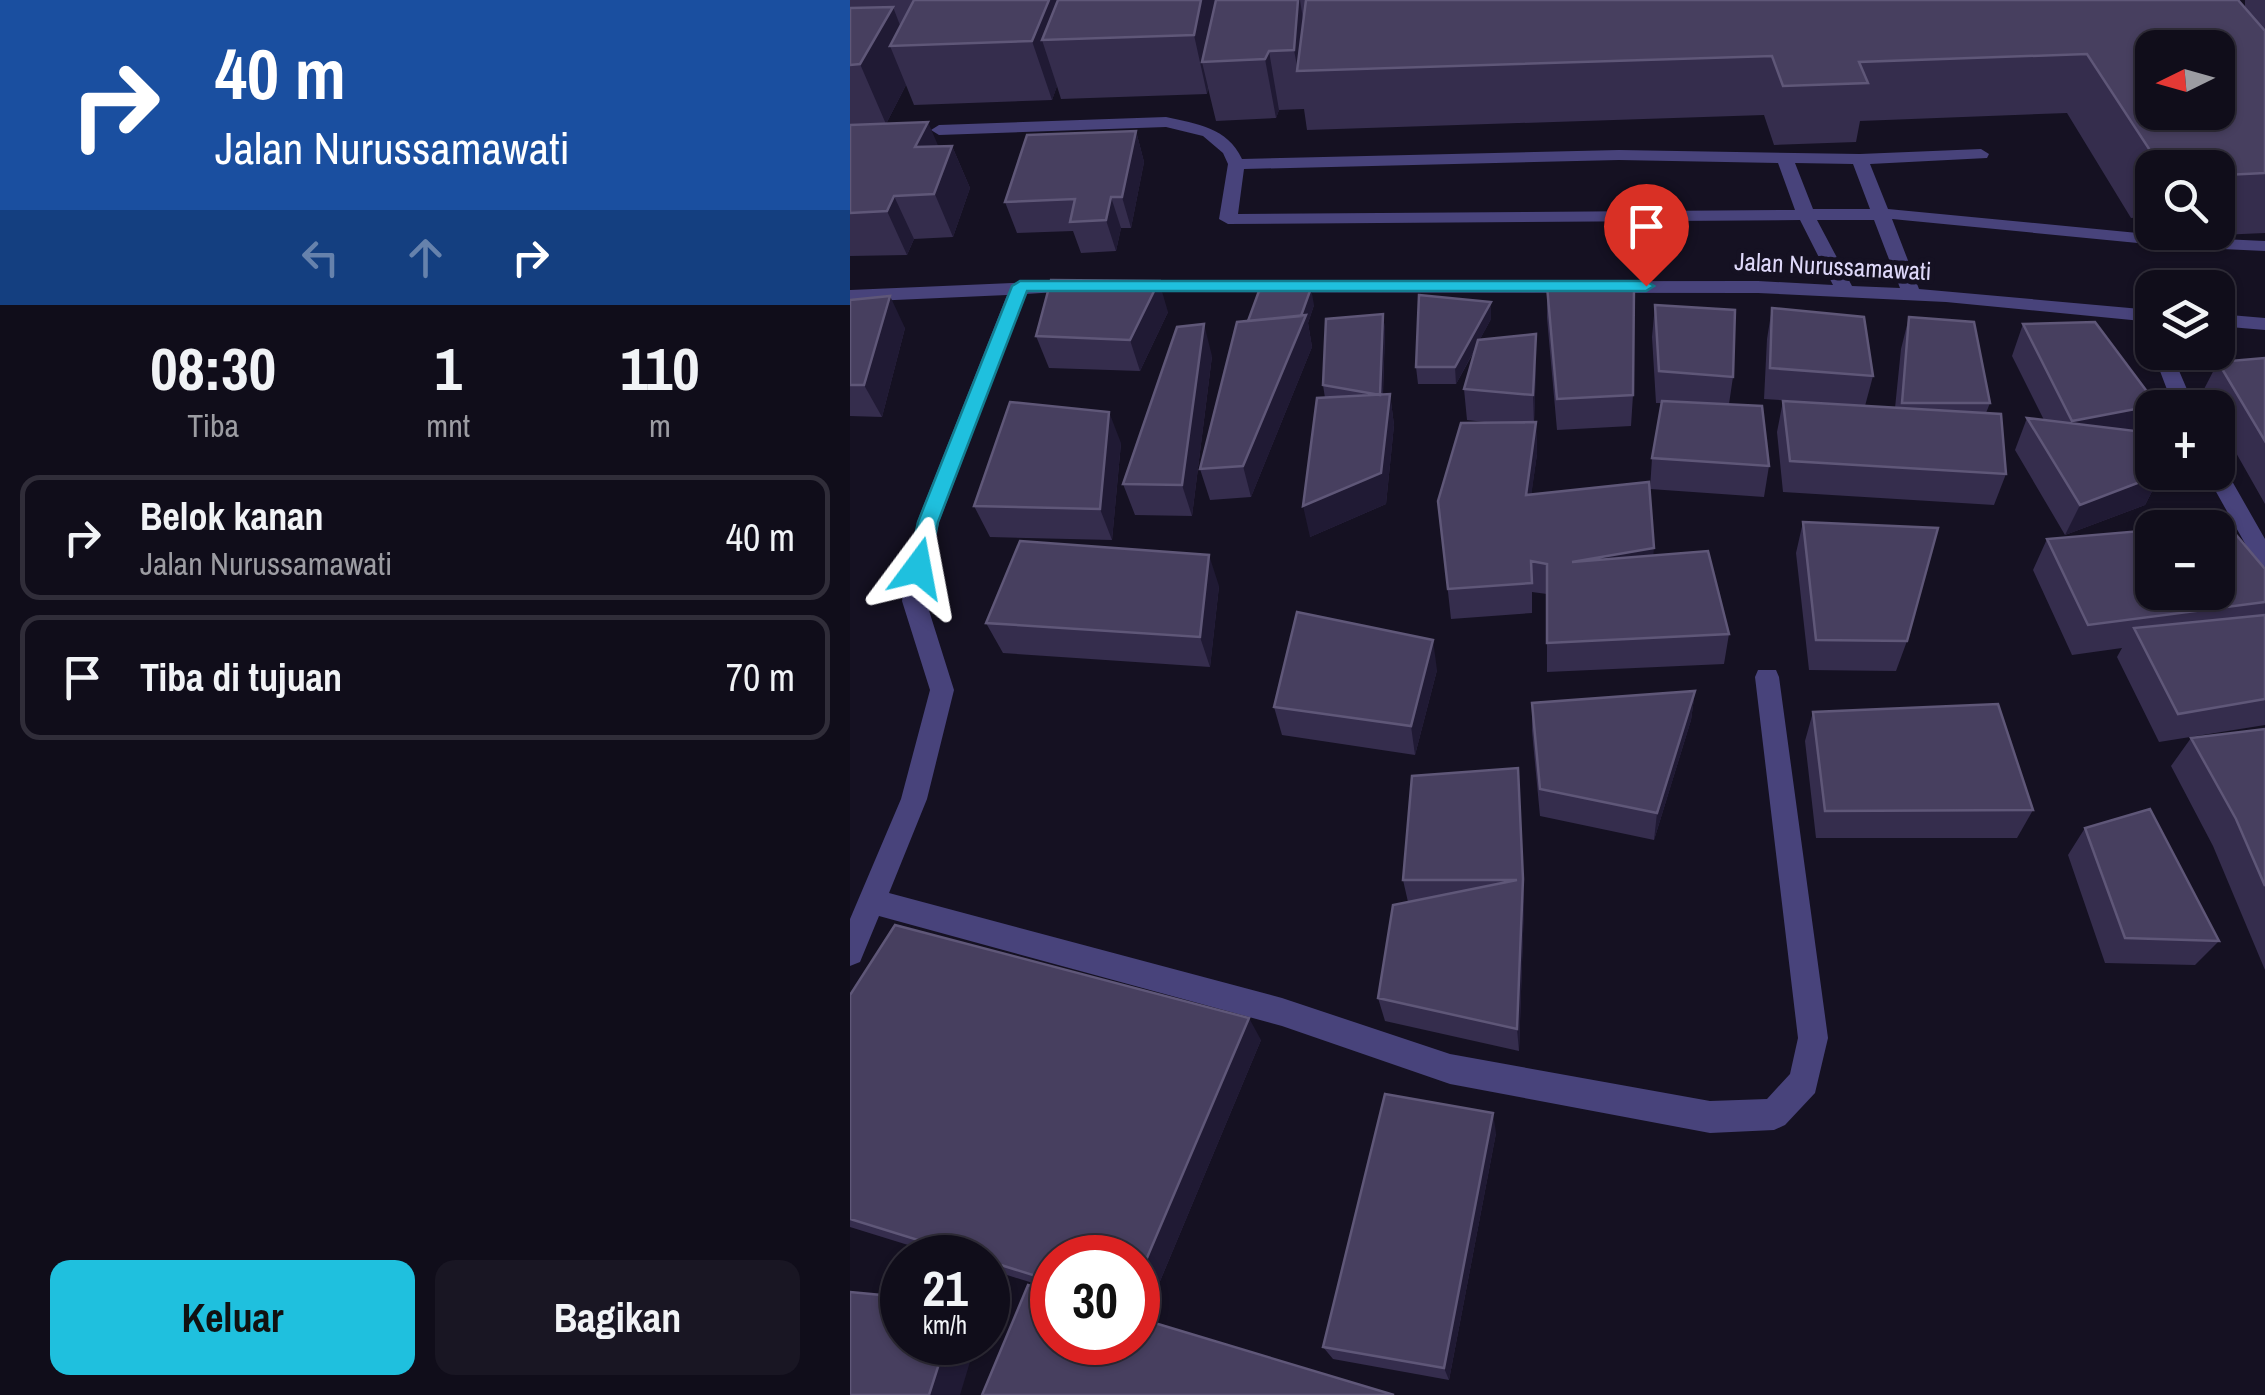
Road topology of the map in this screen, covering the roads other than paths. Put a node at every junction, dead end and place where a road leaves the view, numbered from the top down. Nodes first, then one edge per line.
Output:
1 (939, 130) dead end
2 (1981, 154) dead end
3 (1860, 158) junction
4 (1784, 160) junction
5 (1236, 164) junction
6 (1806, 215) junction
7 (1884, 215) junction
8 (2265, 246) edge
9 (1020, 286) junction
10 (1845, 291) junction
11 (1912, 295) junction
12 (850, 296) edge
13 (2135, 318) edge
14 (2235, 321) edge
15 (2265, 324) edge
16 (2226, 490) edge
17 (2265, 559) edge
18 (1766, 677) dead end
19 (874, 902) junction
20 (850, 953) edge

1 - 5 street
2 - 3 street
3 - 4 street
3 - 7 street
4 - 5 street
4 - 6 street
5 - 6 street
6 - 7 street
6 - 10 street
7 - 8 street
7 - 11 street
9 - 10 street, Jalan Nurussamawati
9 - 12 street, Jalan Nurussamawati
9 - 19 street
10 - 11 street, Jalan Nurussamawati
11 - 13 street, Jalan Nurussamawati
14 - 15 street
16 - 17 street
18 - 19 street
19 - 20 street

